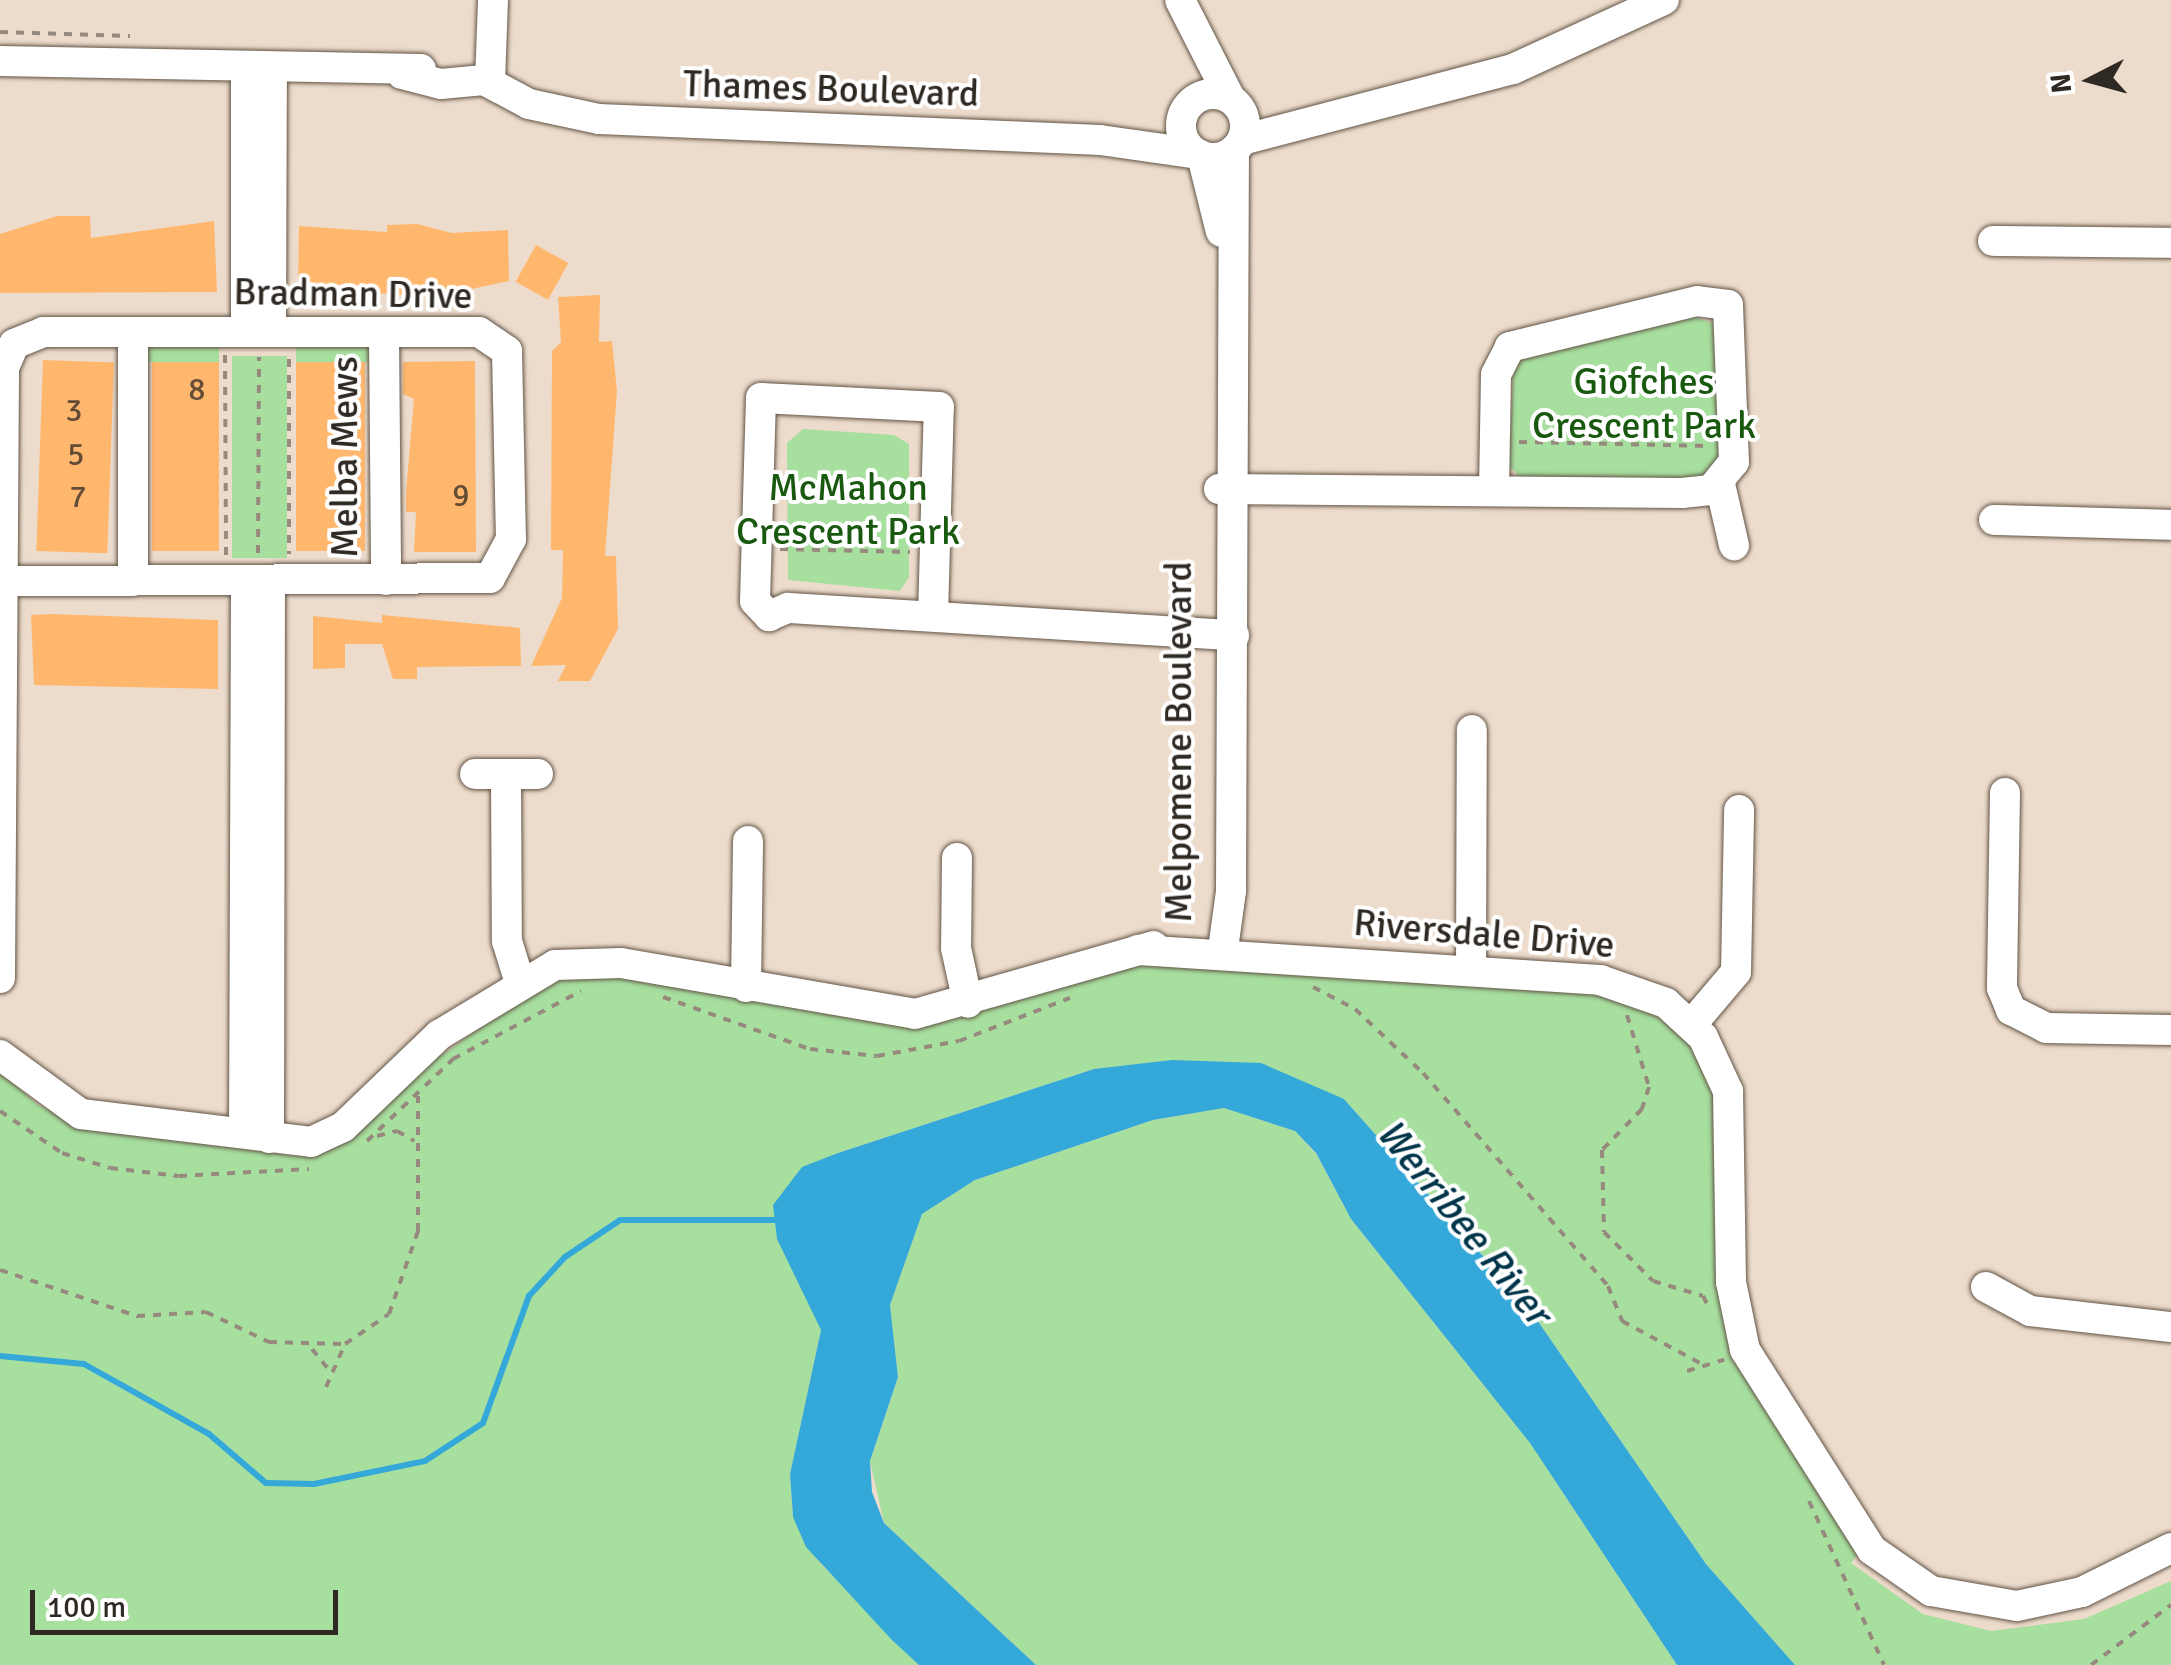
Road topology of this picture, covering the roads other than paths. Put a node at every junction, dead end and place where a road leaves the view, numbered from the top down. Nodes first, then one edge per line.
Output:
1 (494, 0) edge
2 (1180, 0) edge
3 (1664, 0) edge
4 (1194, 34) junction
5 (0, 60) edge
6 (259, 70) junction
7 (492, 73) junction
8 (1190, 103) junction
9 (1237, 124) junction
10 (1100, 140) junction
11 (1200, 155) junction
12 (1993, 242) dead end
13 (2171, 243) edge
14 (134, 332) junction
15 (250, 332) junction
16 (384, 333) junction
17 (7, 342) edge
18 (1720, 484) junction
19 (1228, 489) junction
20 (1494, 490) junction
21 (1994, 520) dead end
22 (2171, 525) edge
23 (2, 528) edge
24 (1734, 545) dead end
25 (250, 575) junction
26 (386, 580) junction
27 (4, 581) junction
28 (133, 581) junction
29 (933, 616) junction
30 (1226, 634) junction
31 (1472, 730) dead end
32 (474, 774) dead end
33 (538, 774) dead end
34 (506, 777) junction
35 (2005, 793) dead end
36 (1739, 810) dead end
37 (748, 841) dead end
38 (956, 858) dead end
39 (1223, 940) junction
40 (1470, 970) junction
41 (0, 978) edge
42 (519, 980) junction
43 (746, 986) junction
44 (968, 1004) junction
45 (1692, 1024) junction
46 (2171, 1030) edge
47 (0, 1055) edge
48 (256, 1136) junction
49 (1986, 1287) dead end
50 (2171, 1327) edge
51 (2171, 1548) edge

1 - 7 street
2 - 4 street
3 - 9 street
4 - 8 street, Melpomene Boulevard
4 - 9 street
5 - 6 street, Thames Boulevard
6 - 7 street, Thames Boulevard
6 - 15 street
7 - 10 street, Thames Boulevard
8 - 9 street, Thames Boulevard
8 - 10 street, Thames Boulevard
8 - 11 street, Melpomene Boulevard
9 - 11 street, Thames Boulevard
9 - 19 street, Melpomene Boulevard
10 - 11 street, Thames Boulevard
11 - 19 street, Melpomene Boulevard
12 - 13 street
14 - 15 street, Bradman Drive
14 - 17 street, Bradman Drive
14 - 28 street
15 - 16 street, Bradman Drive
16 - 26 street, Melba Mews
16 - 26 street, Bradman Drive
17 - 23 street
18 - 20 street
18 - 20 street
18 - 24 street
19 - 20 street
19 - 30 street, Melpomene Boulevard
21 - 22 street
23 - 27 street
25 - 26 street, Bradman Drive
25 - 28 street, Bradman Drive
25 - 48 street
27 - 28 street, Bradman Drive
27 - 41 street
29 - 29 street
29 - 30 street
30 - 39 street, Melpomene Boulevard
31 - 40 street
32 - 34 street
33 - 34 street
34 - 42 street
35 - 46 street
36 - 45 street
37 - 43 street
38 - 44 street
39 - 40 street, Riversdale Drive
39 - 44 street, Riversdale Drive
40 - 45 street, Riversdale Drive
42 - 43 street, Riversdale Drive
42 - 48 street, Riversdale Drive
43 - 44 street, Riversdale Drive
45 - 51 street
47 - 48 street, Riversdale Drive
49 - 50 street

